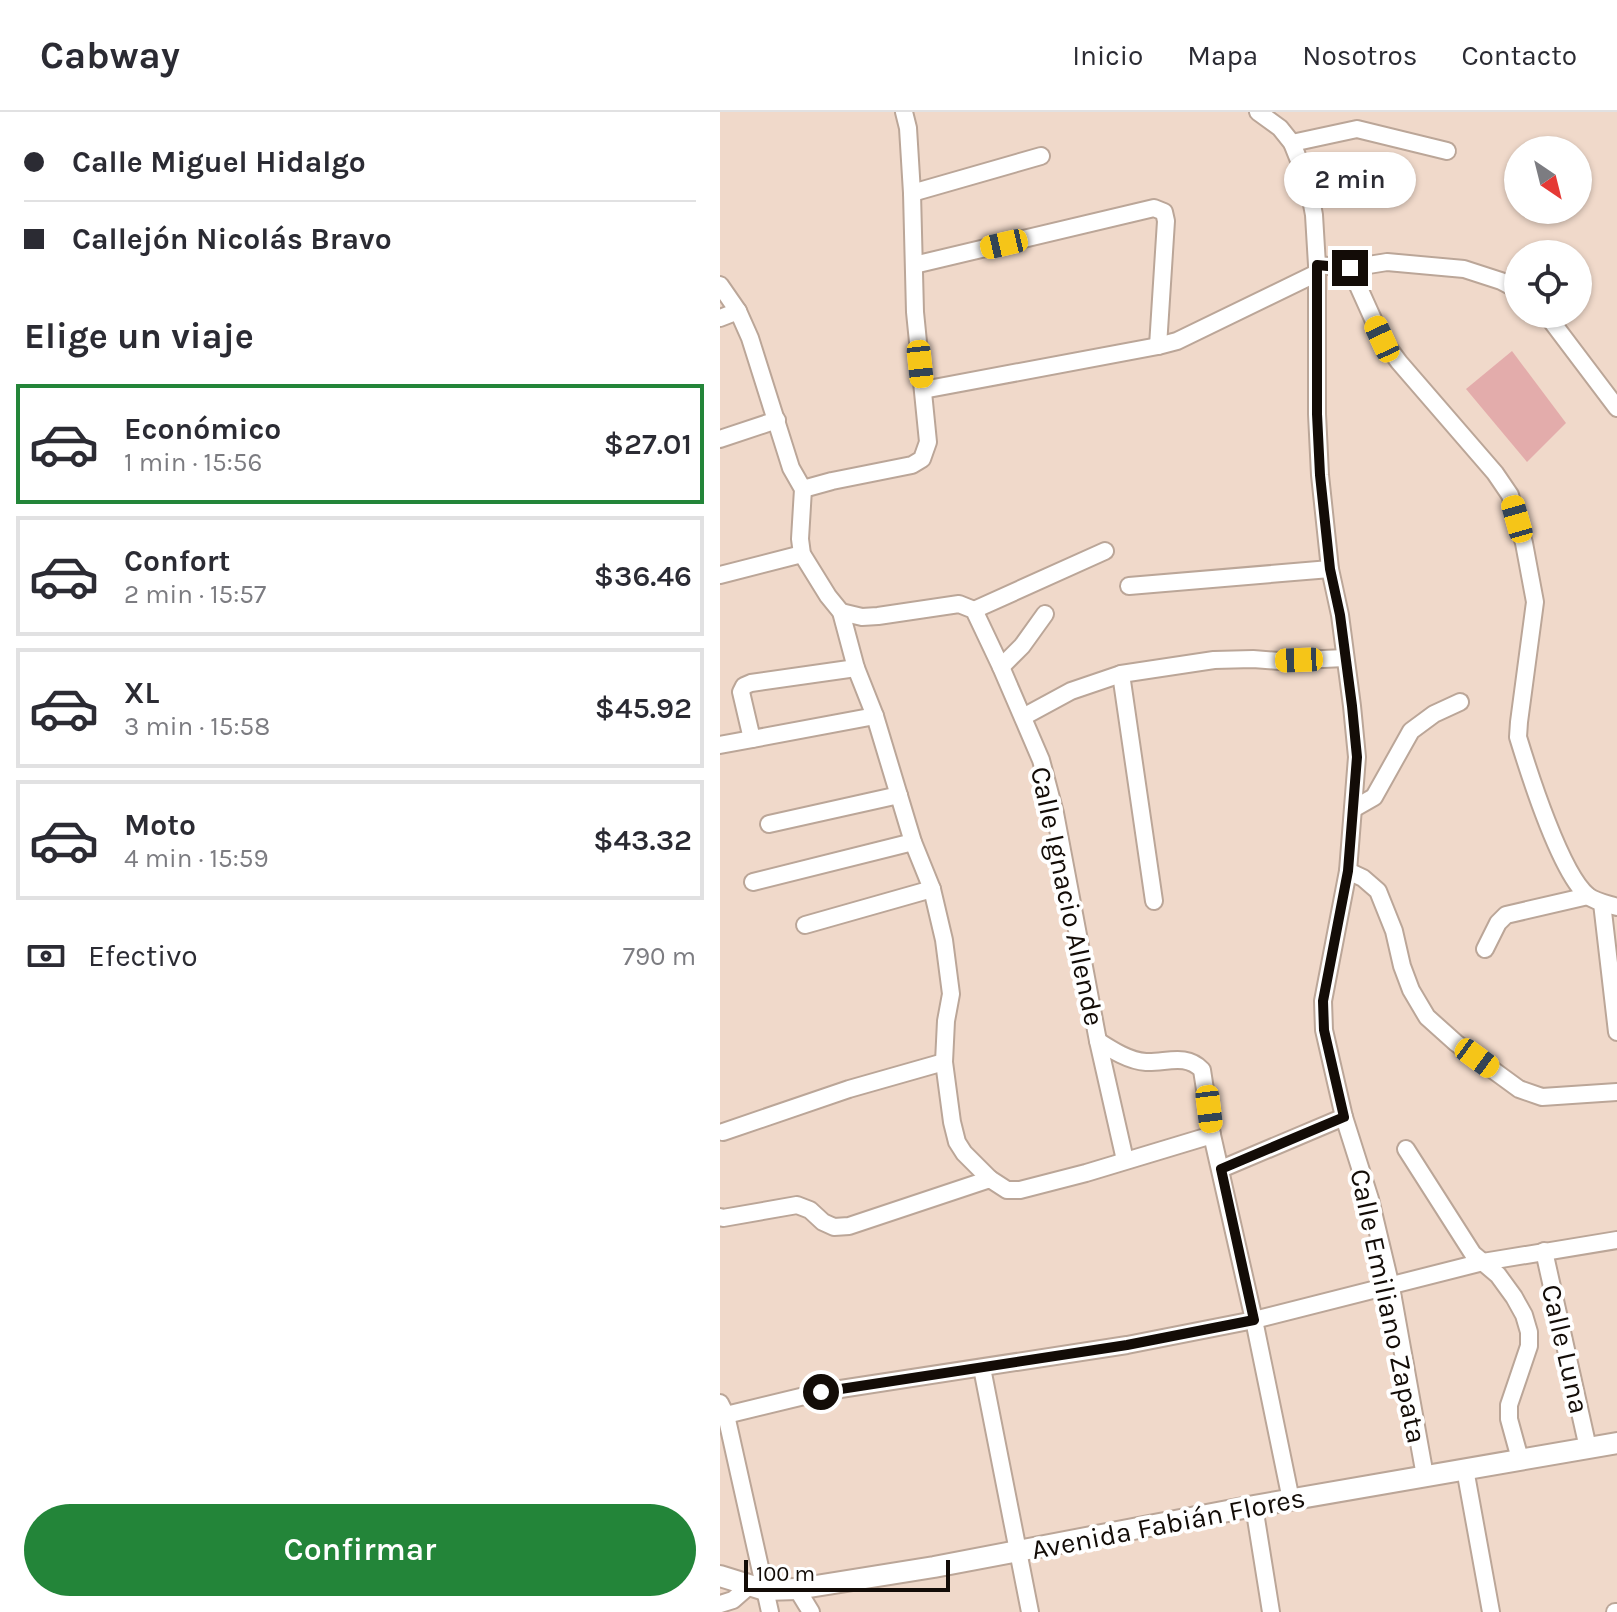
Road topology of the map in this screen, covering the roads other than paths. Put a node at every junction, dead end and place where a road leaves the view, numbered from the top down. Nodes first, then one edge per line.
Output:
1 (904, 112) edge
2 (1258, 112) edge
3 (1281, 120) edge
4 (1292, 143) junction
5 (1447, 151) dead end
6 (1041, 156) dead end
7 (912, 193) junction
8 (914, 265) junction
9 (1350, 268) junction
10 (1317, 269) junction
11 (1504, 283) edge
12 (720, 285) edge
13 (738, 311) junction
14 (720, 318) edge
15 (1557, 328) edge
16 (1158, 346) junction
17 (923, 390) junction
18 (1617, 408) edge
19 (777, 420) junction
20 (720, 439) edge
21 (803, 489) junction
22 (1105, 551) dead end
23 (802, 554) junction
24 (1330, 569) junction
25 (720, 575) edge
26 (1129, 586) dead end
27 (974, 610) junction
28 (841, 612) junction
29 (1045, 614) dead end
30 (1345, 658) junction
31 (1001, 667) junction
32 (856, 668) junction
33 (1121, 674) junction
34 (1460, 702) dead end
35 (875, 716) junction
36 (1023, 717) junction
37 (752, 739) junction
38 (720, 745) edge
39 (899, 795) junction
40 (1353, 809) junction
41 (769, 824) dead end
42 (913, 842) junction
43 (1348, 871) junction
44 (753, 882) dead end
45 (932, 889) junction
46 (1154, 901) dead end
47 (1602, 902) edge
48 (805, 925) dead end
49 (1485, 949) dead end
50 (1617, 1032) edge
51 (1098, 1041) junction
52 (944, 1062) junction
53 (1617, 1092) edge
54 (1344, 1117) junction
55 (723, 1132) dead end
56 (1212, 1135) junction
57 (1406, 1149) dead end
58 (1125, 1160) junction
59 (1221, 1169) junction
60 (990, 1179) junction
61 (720, 1217) edge
62 (1617, 1240) edge
63 (1544, 1251) junction
64 (1483, 1262) junction
65 (1391, 1287) junction
66 (1254, 1320) junction
67 (982, 1368) junction
68 (723, 1409) edge
69 (1617, 1443) edge
70 (1588, 1448) junction
71 (1520, 1459) junction
72 (1465, 1469) junction
73 (1425, 1476) junction
74 (1291, 1500) junction
75 (1254, 1506) junction
76 (1018, 1551) junction
77 (720, 1576) edge
78 (757, 1588) junction
79 (797, 1589) junction
80 (720, 1604) edge
81 (770, 1612) edge
82 (811, 1612) edge
83 (1030, 1612) edge
84 (1271, 1612) edge
85 (1491, 1612) edge

1 - 7 street
2 - 3 street, Calle Emiliano Zapata
3 - 4 street, Calle Emiliano Zapata
4 - 5 street
4 - 10 street, Calle Emiliano Zapata
6 - 7 street
7 - 8 street
8 - 16 street
8 - 17 street
9 - 10 street
9 - 11 street
9 - 47 street
10 - 16 street
10 - 24 street, Calle Emiliano Zapata
12 - 13 street
13 - 14 street
13 - 19 street
15 - 18 street
16 - 17 street
17 - 21 street
19 - 20 street
19 - 21 street
21 - 23 street
22 - 27 street
23 - 25 street
23 - 28 street
24 - 26 street
24 - 30 street, Calle Emiliano Zapata
27 - 28 street
27 - 31 street, Calle Ignacio Allende
28 - 32 street
29 - 31 street
30 - 33 street
30 - 40 street, Calle Emiliano Zapata
31 - 36 street, Calle Ignacio Allende
32 - 35 street
32 - 37 street
33 - 36 street
33 - 46 street
34 - 40 street
35 - 37 street
35 - 39 street
36 - 51 street, Calle Ignacio Allende
37 - 38 street
39 - 41 street
39 - 42 street
40 - 43 street, Calle Emiliano Zapata
42 - 44 street
42 - 45 street
43 - 53 street
43 - 54 street, Calle Emiliano Zapata
45 - 48 street
45 - 52 street
47 - 49 street
47 - 50 street
51 - 56 street, Calle Ignacio Allende
51 - 58 street, Calle Ignacio Allende
52 - 55 street
52 - 60 street
54 - 59 street
54 - 65 street, Calle Emiliano Zapata
56 - 58 street
56 - 59 street, Calle Ignacio Allende
57 - 64 street
58 - 60 street
59 - 66 street, Calle Ignacio Allende
60 - 61 street
62 - 63 street
63 - 64 street
63 - 70 street, Calle Luna
64 - 65 street
64 - 71 street
65 - 66 street
65 - 73 street, Calle Emiliano Zapata
66 - 67 street
66 - 74 street, Calle Ignacio Allende
67 - 68 street
67 - 76 street
68 - 78 street
69 - 70 main road, Avenida Fabián Flores
70 - 71 main road, Avenida Fabián Flores
71 - 72 main road, Avenida Fabián Flores
72 - 73 main road, Avenida Fabián Flores
72 - 85 street
73 - 74 main road, Avenida Fabián Flores
74 - 75 main road, Avenida Fabián Flores
75 - 76 main road, Avenida Fabián Flores
75 - 84 street
76 - 79 main road, Avenida Fabián Flores
76 - 83 street
77 - 78 main road, Avenida Fabián Flores
78 - 79 main road, Avenida Fabián Flores
78 - 80 street
78 - 81 street
79 - 82 street

